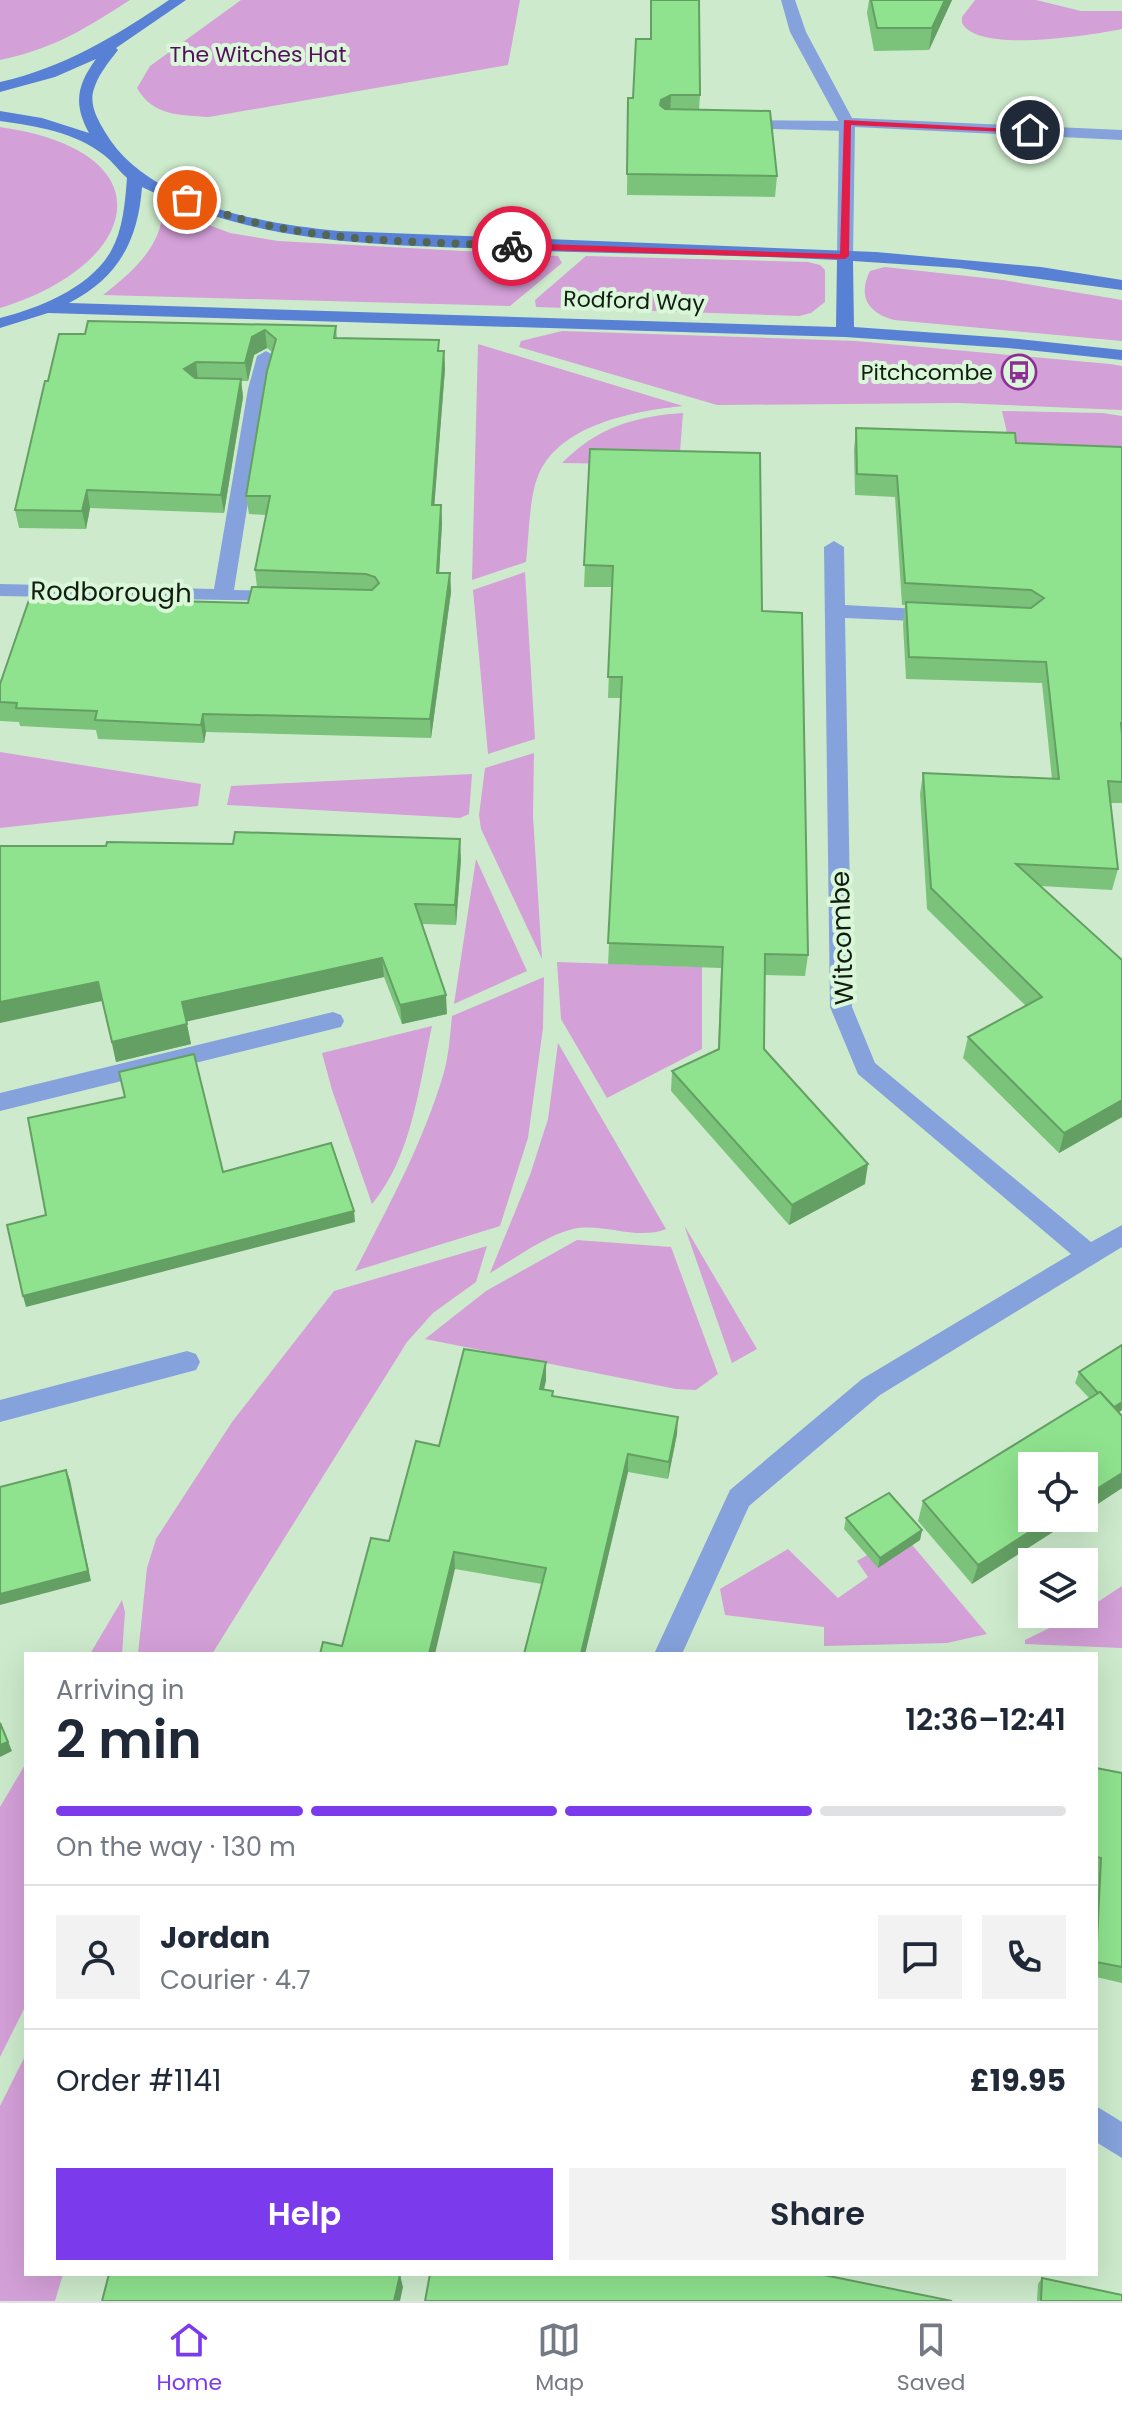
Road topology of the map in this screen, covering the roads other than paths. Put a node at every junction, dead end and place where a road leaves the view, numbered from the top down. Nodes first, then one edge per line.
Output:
1 (179, 0) edge
2 (788, 0) edge
3 (114, 45) junction
4 (0, 87) edge
5 (0, 116) edge
6 (847, 124) junction
7 (729, 125) edge
8 (1122, 135) edge
9 (108, 150) junction
10 (135, 177) junction
11 (845, 256) junction
12 (1122, 285) edge
13 (48, 308) junction
14 (0, 323) edge
15 (845, 332) junction
16 (1122, 355) edge
17 (266, 356) edge
18 (834, 547) dead end
19 (0, 590) edge
20 (223, 595) junction
21 (295, 598) edge
22 (836, 611) junction
23 (963, 617) edge
24 (333, 1021) dead end
25 (0, 1102) edge
26 (1122, 1235) edge
27 (1087, 1253) junction
28 (187, 1362) dead end
29 (0, 1411) edge
30 (669, 1652) edge
31 (1098, 2124) edge
32 (1122, 2142) edge

1 - 3 street
2 - 6 street
3 - 4 street
3 - 9 street
5 - 9 street
6 - 7 street
6 - 8 street
6 - 11 street
9 - 10 street
10 - 11 street, Rodford Way
10 - 13 street
11 - 12 street, Rodford Way
11 - 15 street
13 - 14 street
13 - 15 street, Rodford Way
15 - 16 street, Rodford Way
17 - 20 street, Rodborough
18 - 22 street, Witcombe
19 - 20 street, Rodborough
20 - 21 street, Rodborough
22 - 23 street
22 - 27 street, Witcombe
24 - 25 street
26 - 27 street
27 - 30 street
28 - 29 street
31 - 32 street

